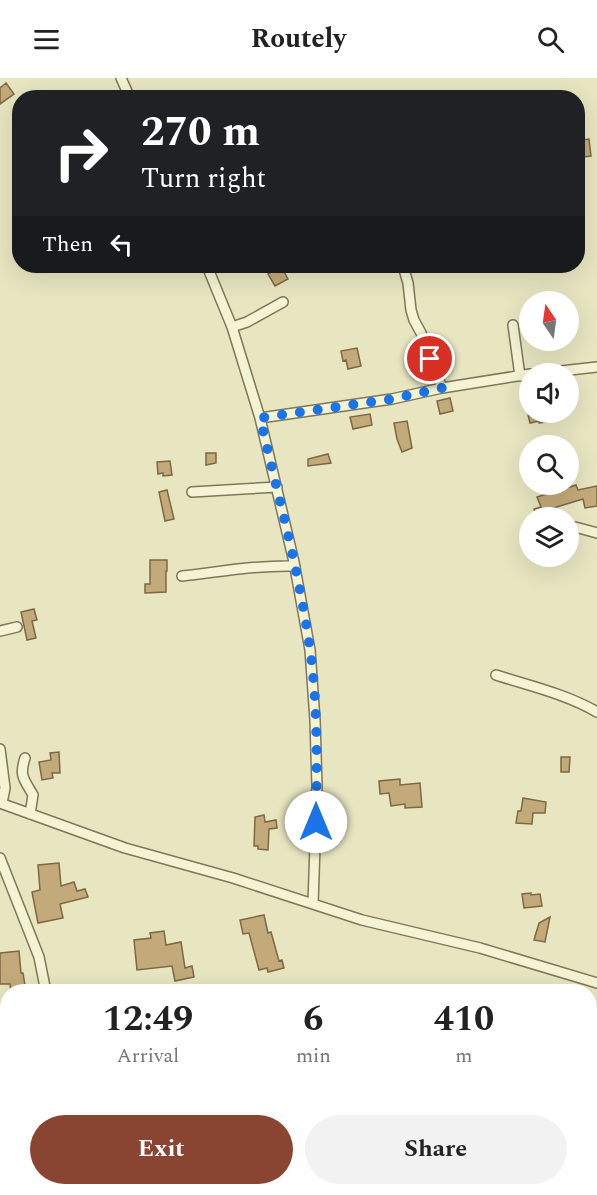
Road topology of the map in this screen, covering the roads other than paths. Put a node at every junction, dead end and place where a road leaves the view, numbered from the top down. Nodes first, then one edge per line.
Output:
1 (210, 273) edge
2 (405, 273) edge
3 (283, 302) dead end
4 (513, 325) dead end
5 (232, 327) junction
6 (525, 363) edge
7 (597, 367) edge
8 (579, 369) edge
9 (519, 375) edge
10 (442, 388) junction
11 (260, 418) junction
12 (276, 487) junction
13 (192, 492) dead end
14 (579, 528) edge
15 (597, 533) edge
16 (295, 566) junction
17 (182, 576) dead end
18 (17, 627) dead end
19 (0, 632) edge
20 (496, 675) dead end
21 (597, 712) edge
22 (0, 749) edge
23 (25, 758) dead end
24 (1, 803) edge
25 (30, 814) junction
26 (0, 858) edge
27 (313, 904) junction
28 (597, 983) edge
29 (44, 984) edge

1 - 5 street
2 - 10 street
3 - 5 street
4 - 6 street
5 - 11 street
7 - 8 street
9 - 10 street
10 - 11 street
11 - 12 street
12 - 13 street
12 - 16 street
14 - 15 street
16 - 17 street
16 - 27 street
18 - 19 street
20 - 21 street
22 - 24 street
23 - 25 street
24 - 25 street
25 - 27 street
26 - 29 street
27 - 28 street

